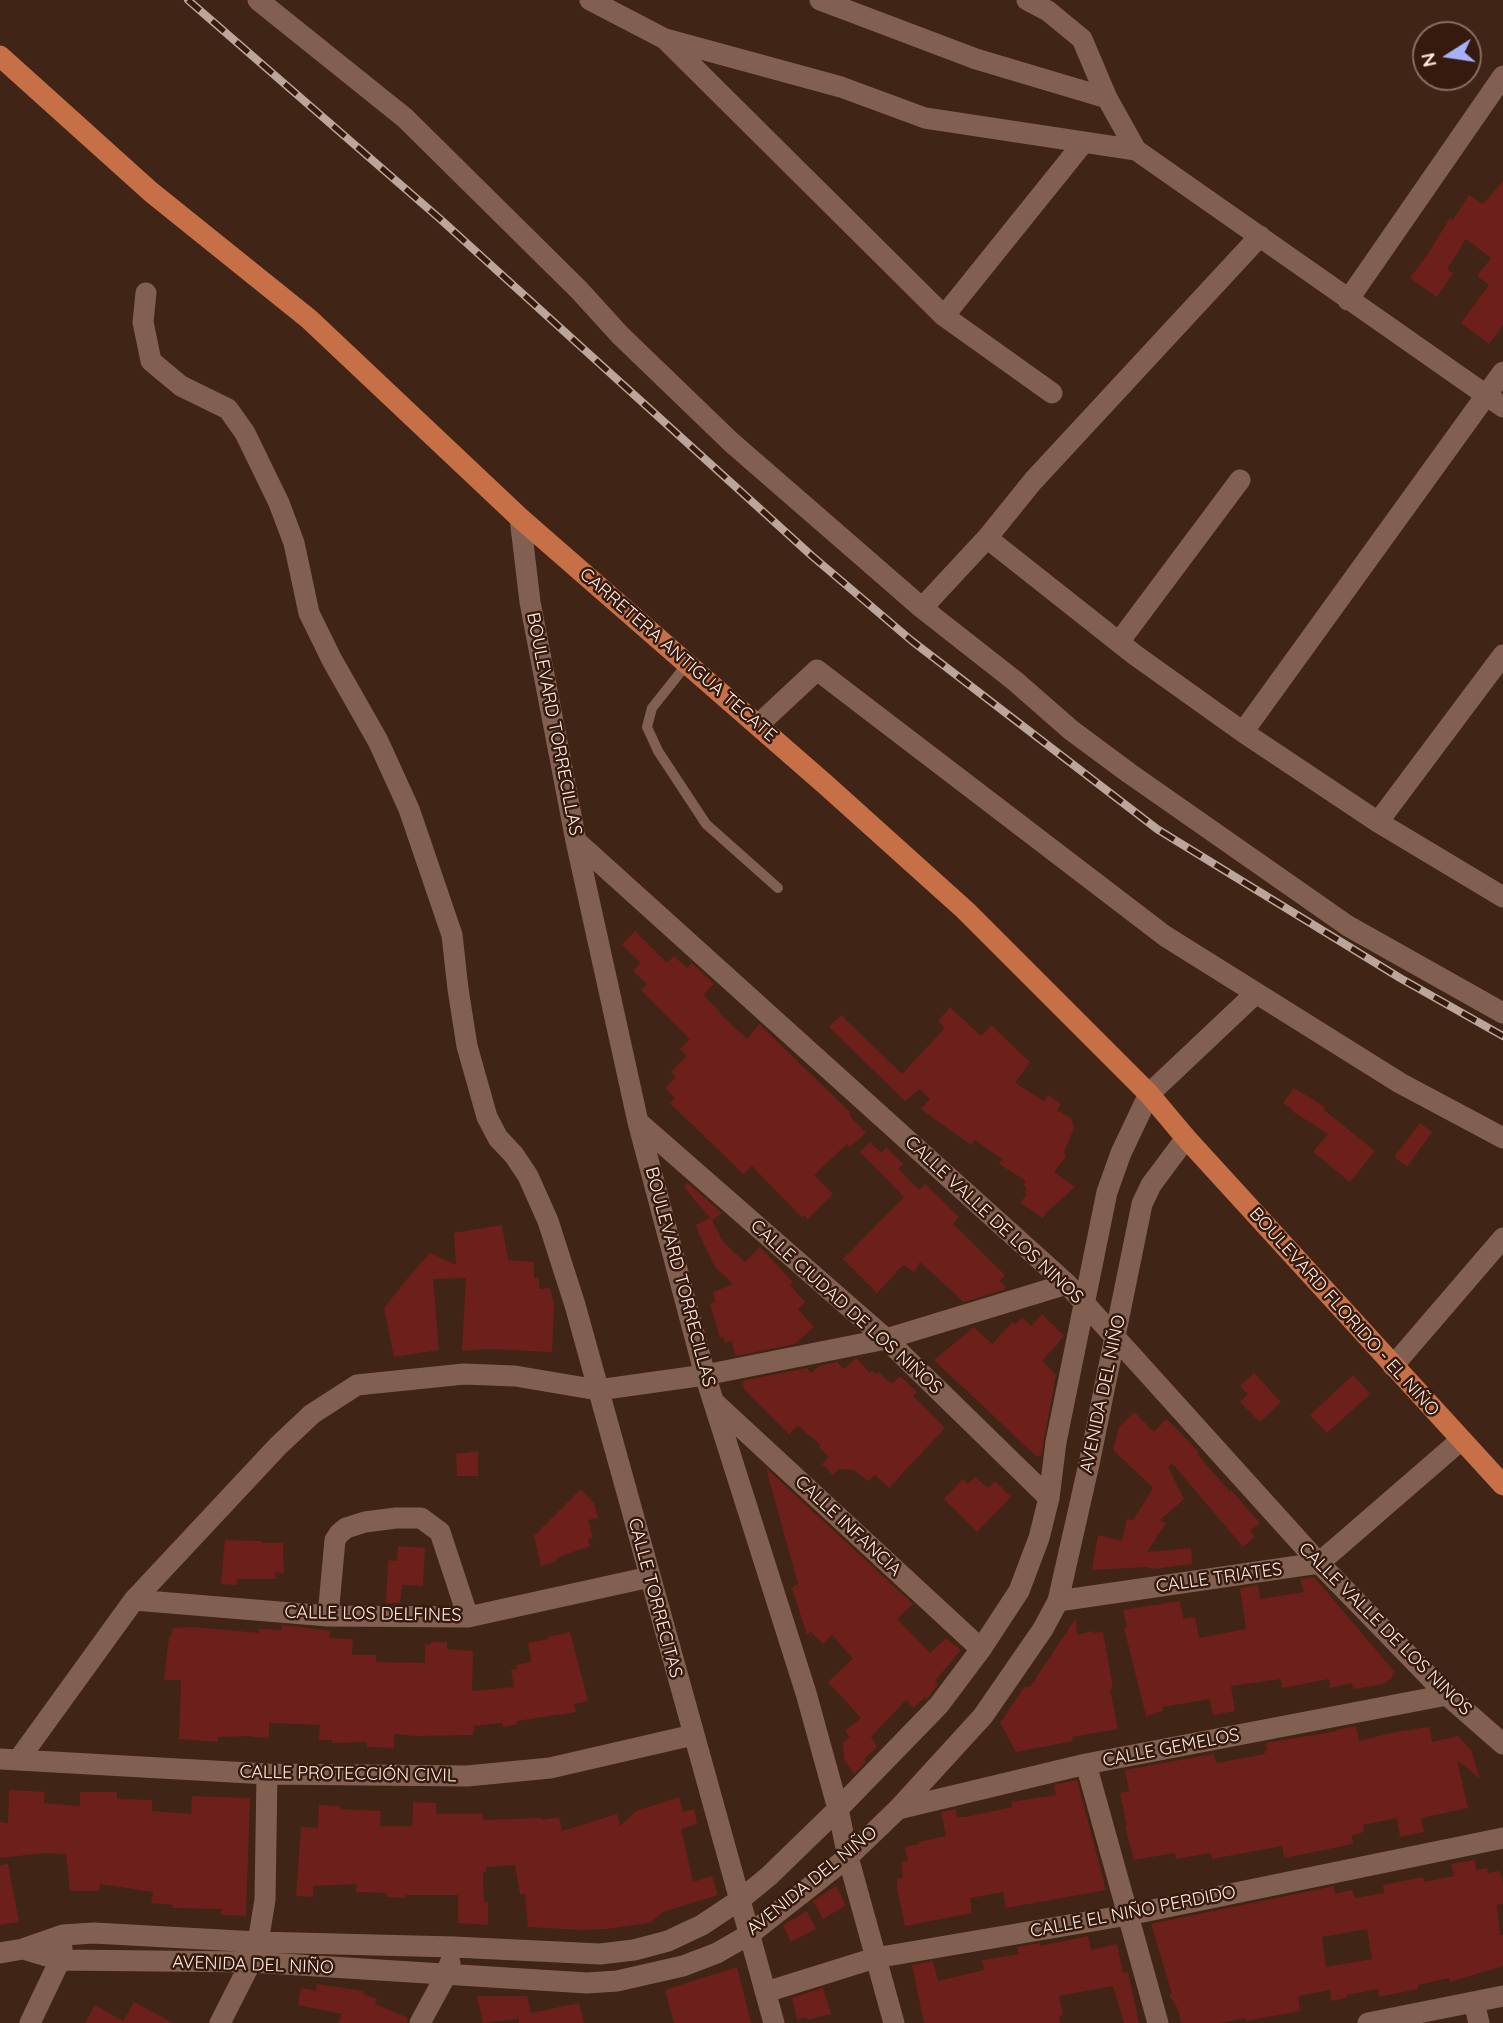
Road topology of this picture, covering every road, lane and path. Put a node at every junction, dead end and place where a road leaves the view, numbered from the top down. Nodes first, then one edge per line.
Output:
1 (258, 0) edge
2 (590, 0) edge
3 (820, 0) edge
4 (1027, 0) edge
5 (665, 39) junction
6 (0, 56) edge
7 (1503, 76) edge
8 (1107, 98) junction
9 (1084, 142) junction
10 (1136, 150) junction
11 (1260, 236) junction
12 (146, 293) dead end
13 (1348, 300) junction
14 (944, 316) junction
15 (1503, 372) edge
16 (1052, 393) dead end
17 (1495, 402) edge
18 (1240, 480) dead end
19 (520, 518) junction
20 (987, 538) junction
21 (922, 608) junction
22 (1119, 642) junction
23 (1503, 654) edge
24 (687, 664) junction
25 (758, 725) junction
26 (1243, 732) junction
27 (1378, 822) junction
28 (576, 841) junction
29 (778, 888) dead end
30 (1503, 897) edge
31 (1256, 993) junction
32 (1503, 1013) edge
33 (1149, 1094) junction
34 (639, 1122) junction
35 (1186, 1138) junction
36 (1503, 1138) edge
37 (1503, 1238) edge
38 (1068, 1284) junction
39 (1085, 1303) junction
40 (1115, 1337) junction
41 (886, 1339) junction
42 (1393, 1366) junction
43 (705, 1375) junction
44 (598, 1390) junction
45 (715, 1403) junction
46 (1461, 1440) junction
47 (1500, 1473) edge
48 (1049, 1498) junction
49 (1319, 1563) junction
50 (650, 1577) junction
51 (134, 1600) junction
52 (1058, 1601) junction
53 (328, 1616) junction
54 (468, 1616) junction
55 (981, 1649) junction
56 (1447, 1695) junction
57 (693, 1735) junction
58 (1503, 1744) edge
59 (10, 1759) edge
60 (1086, 1765) junction
61 (267, 1774) junction
62 (838, 1809) junction
63 (898, 1809) junction
64 (1503, 1838) edge
65 (848, 1857) junction
66 (741, 1899) junction
67 (1128, 1915) junction
68 (750, 1934) junction
69 (63, 1935) junction
70 (258, 1942) junction
71 (454, 1947) junction
72 (23, 1949) junction
73 (0, 1953) edge
74 (875, 1958) junction
75 (60, 1960) junction
76 (251, 1962) junction
77 (446, 1975) junction
78 (766, 1992) junction
79 (1503, 1996) edge
80 (1474, 2002) junction
81 (30, 2023) edge
82 (220, 2023) edge
83 (420, 2023) edge
84 (774, 2023) edge
85 (894, 2023) edge
86 (1158, 2023) edge
87 (1368, 2023) edge
88 (1479, 2023) edge

1 - 21 street
2 - 5 street
3 - 8 street
4 - 8 street
5 - 9 street
5 - 14 street
6 - 19 main road, CARRETERA ANTIGUA TECATE
7 - 13 street
8 - 10 street
9 - 10 street
9 - 14 street
10 - 11 street
11 - 13 street
11 - 20 street
12 - 44 street, CALLE TORRECITAS
13 - 17 street
14 - 16 street
15 - 17 street
17 - 26 street
18 - 22 street
19 - 24 main road, CARRETERA ANTIGUA TECATE
19 - 28 street, BOULEVARD TORRECILLAS
20 - 21 street
20 - 22 street
21 - 32 street
22 - 26 street
23 - 27 street
24 - 25 main road, CARRETERA ANTIGUA TECATE
24 - 29 lane
25 - 31 street
25 - 33 main road, CARRETERA ANTIGUA TECATE
26 - 27 street
27 - 30 street
28 - 34 street, BOULEVARD TORRECILLAS
28 - 38 street, CALLE VALLE DE LOS NINOS
31 - 33 street
31 - 36 street
33 - 35 main road, CARRETERA ANTIGUA TECATE
33 - 39 street, AVENIDA DEL NIÑO
34 - 41 street, CALLE CIUDAD DE LOS NIÑOS
34 - 43 street, BOULEVARD TORRECILLAS
35 - 40 street, AVENIDA DEL NIÑO
35 - 42 main road, BOULEVARD FLORIDO - EL NIÑO
37 - 42 street
38 - 39 street, CALLE VALLE DE LOS NINOS
38 - 41 street
39 - 40 street, CALLE VALLE DE LOS NINOS
39 - 48 street, AVENIDA DEL NIÑO
40 - 49 street, CALLE VALLE DE LOS NINOS
40 - 52 street, AVENIDA DEL NIÑO
41 - 43 street
41 - 48 street, CALLE CIUDAD DE LOS NIÑOS
42 - 46 main road, BOULEVARD FLORIDO - EL NIÑO
43 - 44 street
43 - 45 street, BOULEVARD TORRECILLAS
44 - 50 street, CALLE TORRECITAS
44 - 51 street
45 - 55 street, CALLE INFANCIA
45 - 62 street, BOULEVARD TORRECILLAS
46 - 47 main road, BOULEVARD FLORIDO - EL NIÑO
46 - 49 street
48 - 55 street, AVENIDA DEL NIÑO
49 - 52 street, CALLE TRIATES
49 - 56 street, CALLE VALLE DE LOS NINOS
50 - 54 street, CALLE LOS DELFINES
50 - 57 street, CALLE TORRECITAS
51 - 53 street, CALLE LOS DELFINES
51 - 59 street
52 - 63 street, AVENIDA DEL NIÑO
53 - 54 street, CALLE LOS DELFINES
53 - 54 street
55 - 62 street, AVENIDA DEL NIÑO
56 - 58 street, CALLE VALLE DE LOS NINOS
56 - 60 street, CALLE GEMELOS
57 - 61 street, CALLE PROTECCIÓN CIVIL
57 - 66 street, CALLE TORRECITAS
59 - 61 street, CALLE PROTECCIÓN CIVIL
60 - 63 street, CALLE GEMELOS
60 - 67 street
61 - 70 street
62 - 65 street, BOULEVARD TORRECILLAS
62 - 66 street, AVENIDA DEL NIÑO
63 - 65 street, AVENIDA DEL NIÑO
64 - 67 street, CALLE EL NIÑO PERDIDO
65 - 68 street, AVENIDA DEL NIÑO
65 - 74 street, BOULEVARD TORRECILLAS
66 - 68 street, CALLE TORRECITAS
66 - 71 street, AVENIDA DEL NIÑO
67 - 74 street, CALLE EL NIÑO PERDIDO
67 - 86 street
68 - 77 street, AVENIDA DEL NIÑO
68 - 78 street, CALLE TORRECITAS
69 - 70 street, AVENIDA DEL NIÑO
69 - 72 street, AVENIDA DEL NIÑO
69 - 75 street
70 - 71 street, AVENIDA DEL NIÑO
70 - 76 street
71 - 77 street
72 - 73 street, AVENIDA DEL NIÑO
72 - 75 street, AVENIDA DEL NIÑO
74 - 78 street, CALLE EL NIÑO PERDIDO
74 - 85 street, BOULEVARD TORRECILLAS
75 - 76 street, AVENIDA DEL NIÑO
75 - 81 street
76 - 77 street, AVENIDA DEL NIÑO
76 - 82 street
77 - 83 street
78 - 84 street, CALLE TORRECITAS
79 - 80 street
80 - 87 street
80 - 88 street

